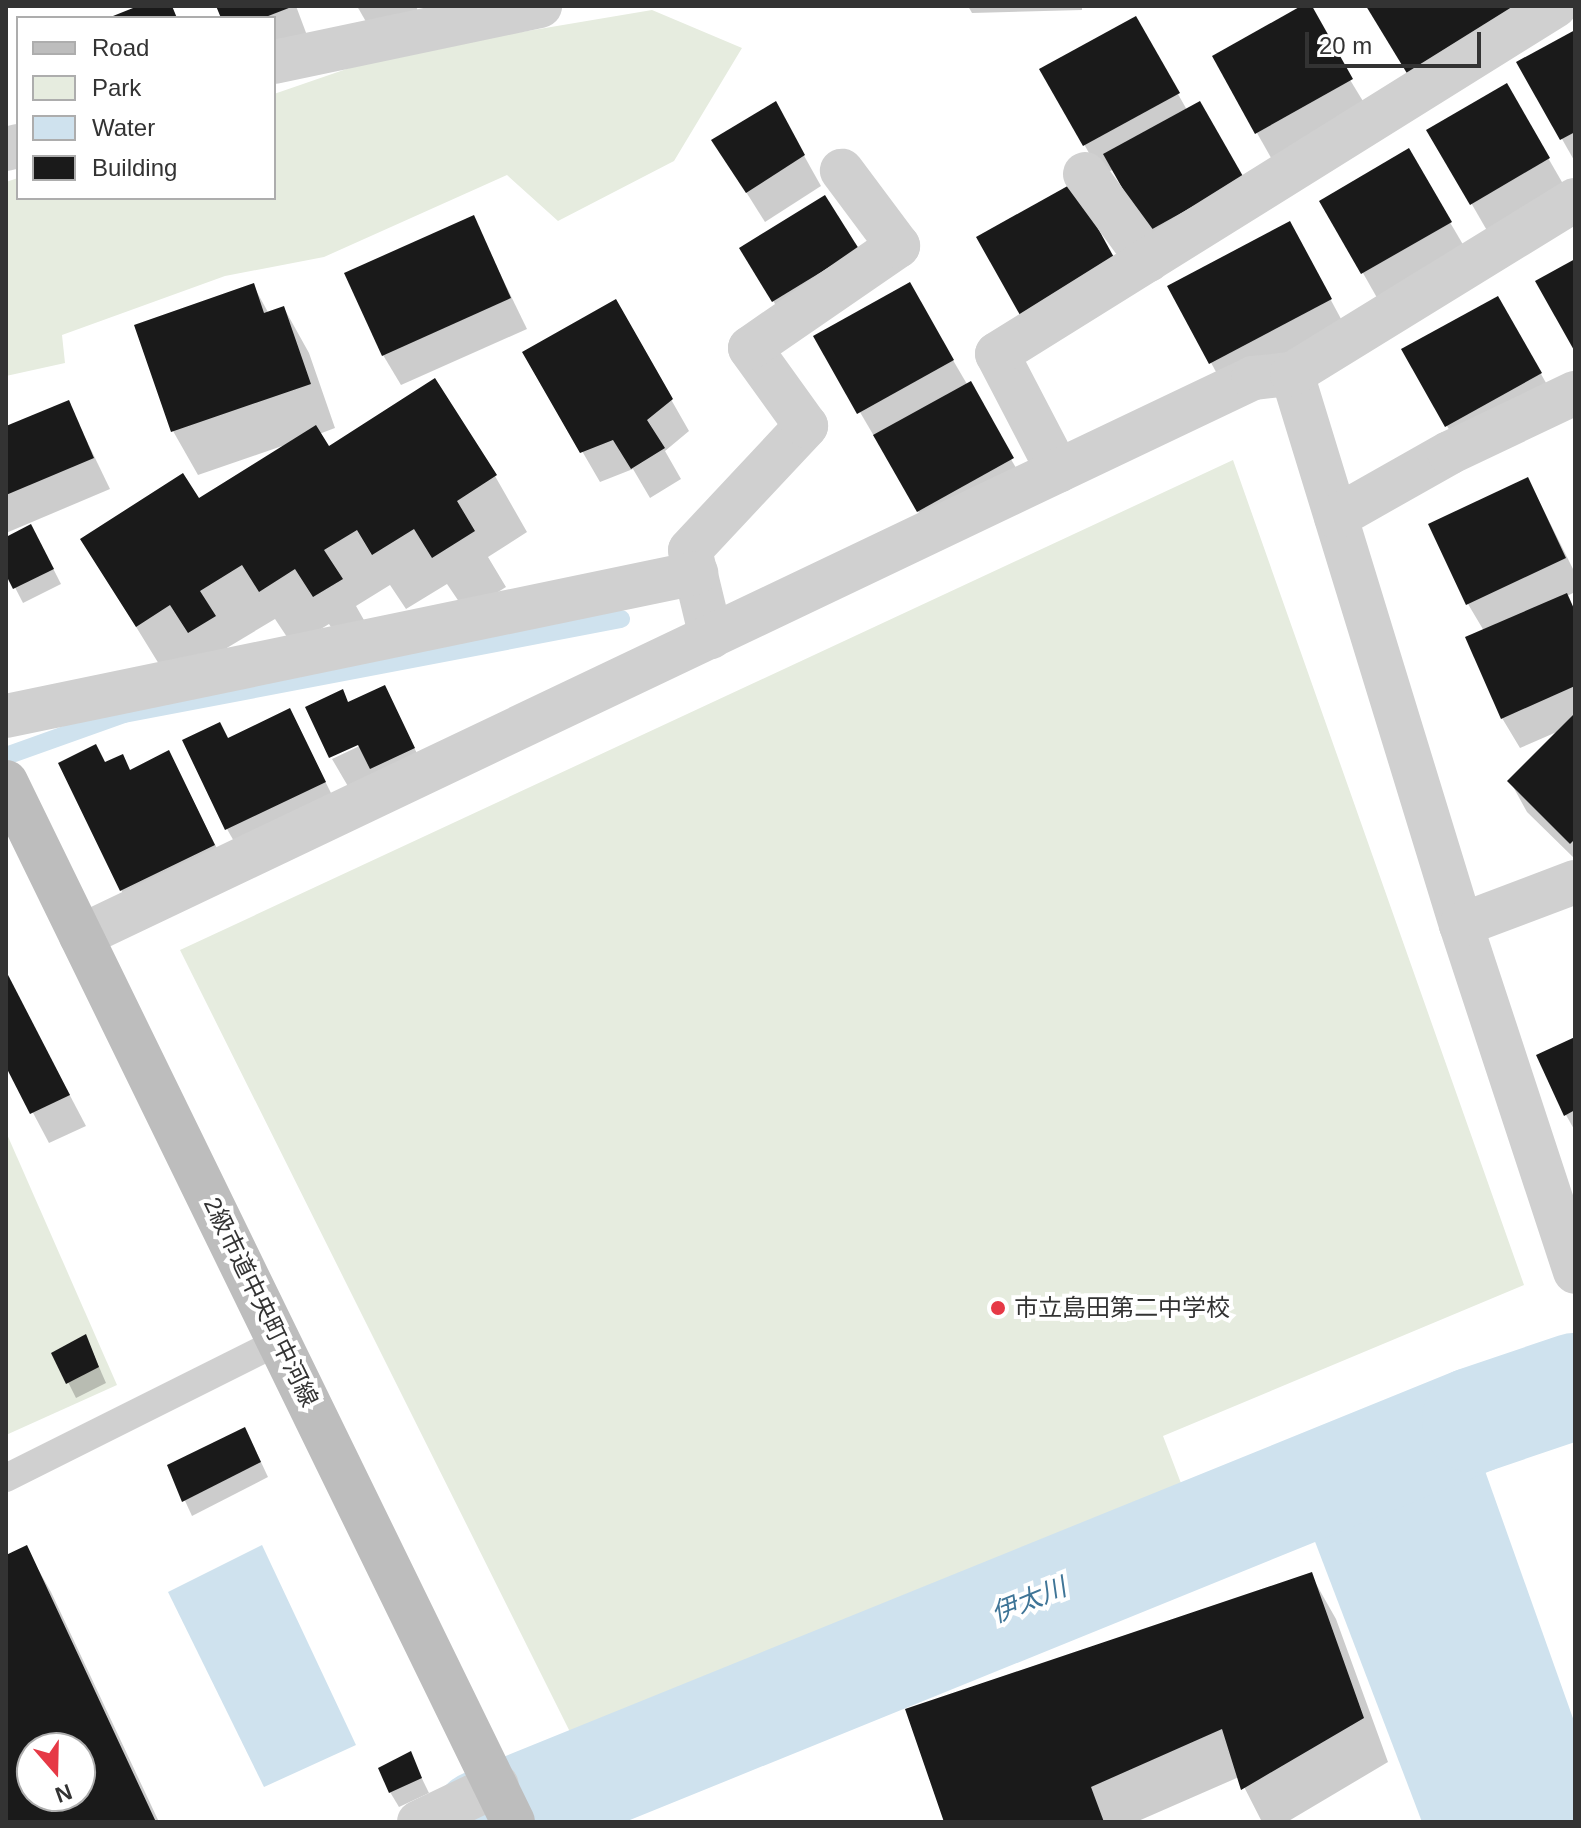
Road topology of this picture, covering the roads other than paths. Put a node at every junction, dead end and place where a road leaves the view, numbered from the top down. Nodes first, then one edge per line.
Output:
1 (540, 6) edge
2 (1555, 6) edge
3 (276, 62) edge
4 (842, 171) dead end
5 (1085, 174) dead end
6 (1575, 200) edge
7 (1148, 260) junction
8 (1292, 374) junction
9 (1575, 393) edge
10 (1058, 471) junction
11 (1336, 517) junction
12 (696, 573) junction
13 (711, 637) junction
14 (6, 716) edge
15 (6, 782) edge
16 (1575, 882) edge
17 (1461, 925) junction
18 (81, 936) junction
19 (1575, 1272) edge
20 (280, 1341) junction
21 (6, 1478) edge
22 (505, 1804) edge
23 (419, 1822) edge

1 - 3 street
2 - 7 street
4 - 12 street
5 - 7 street
6 - 8 street
7 - 10 street
8 - 10 street
8 - 11 street
9 - 11 street
10 - 13 street
11 - 17 street
12 - 13 street
12 - 14 street
13 - 18 street
15 - 18 street, 2級市道中央町中河線
16 - 17 street
17 - 19 street
18 - 20 street, 2級市道中央町中河線
20 - 21 lane
20 - 22 street, 2級市道中央町中河線
22 - 23 street

